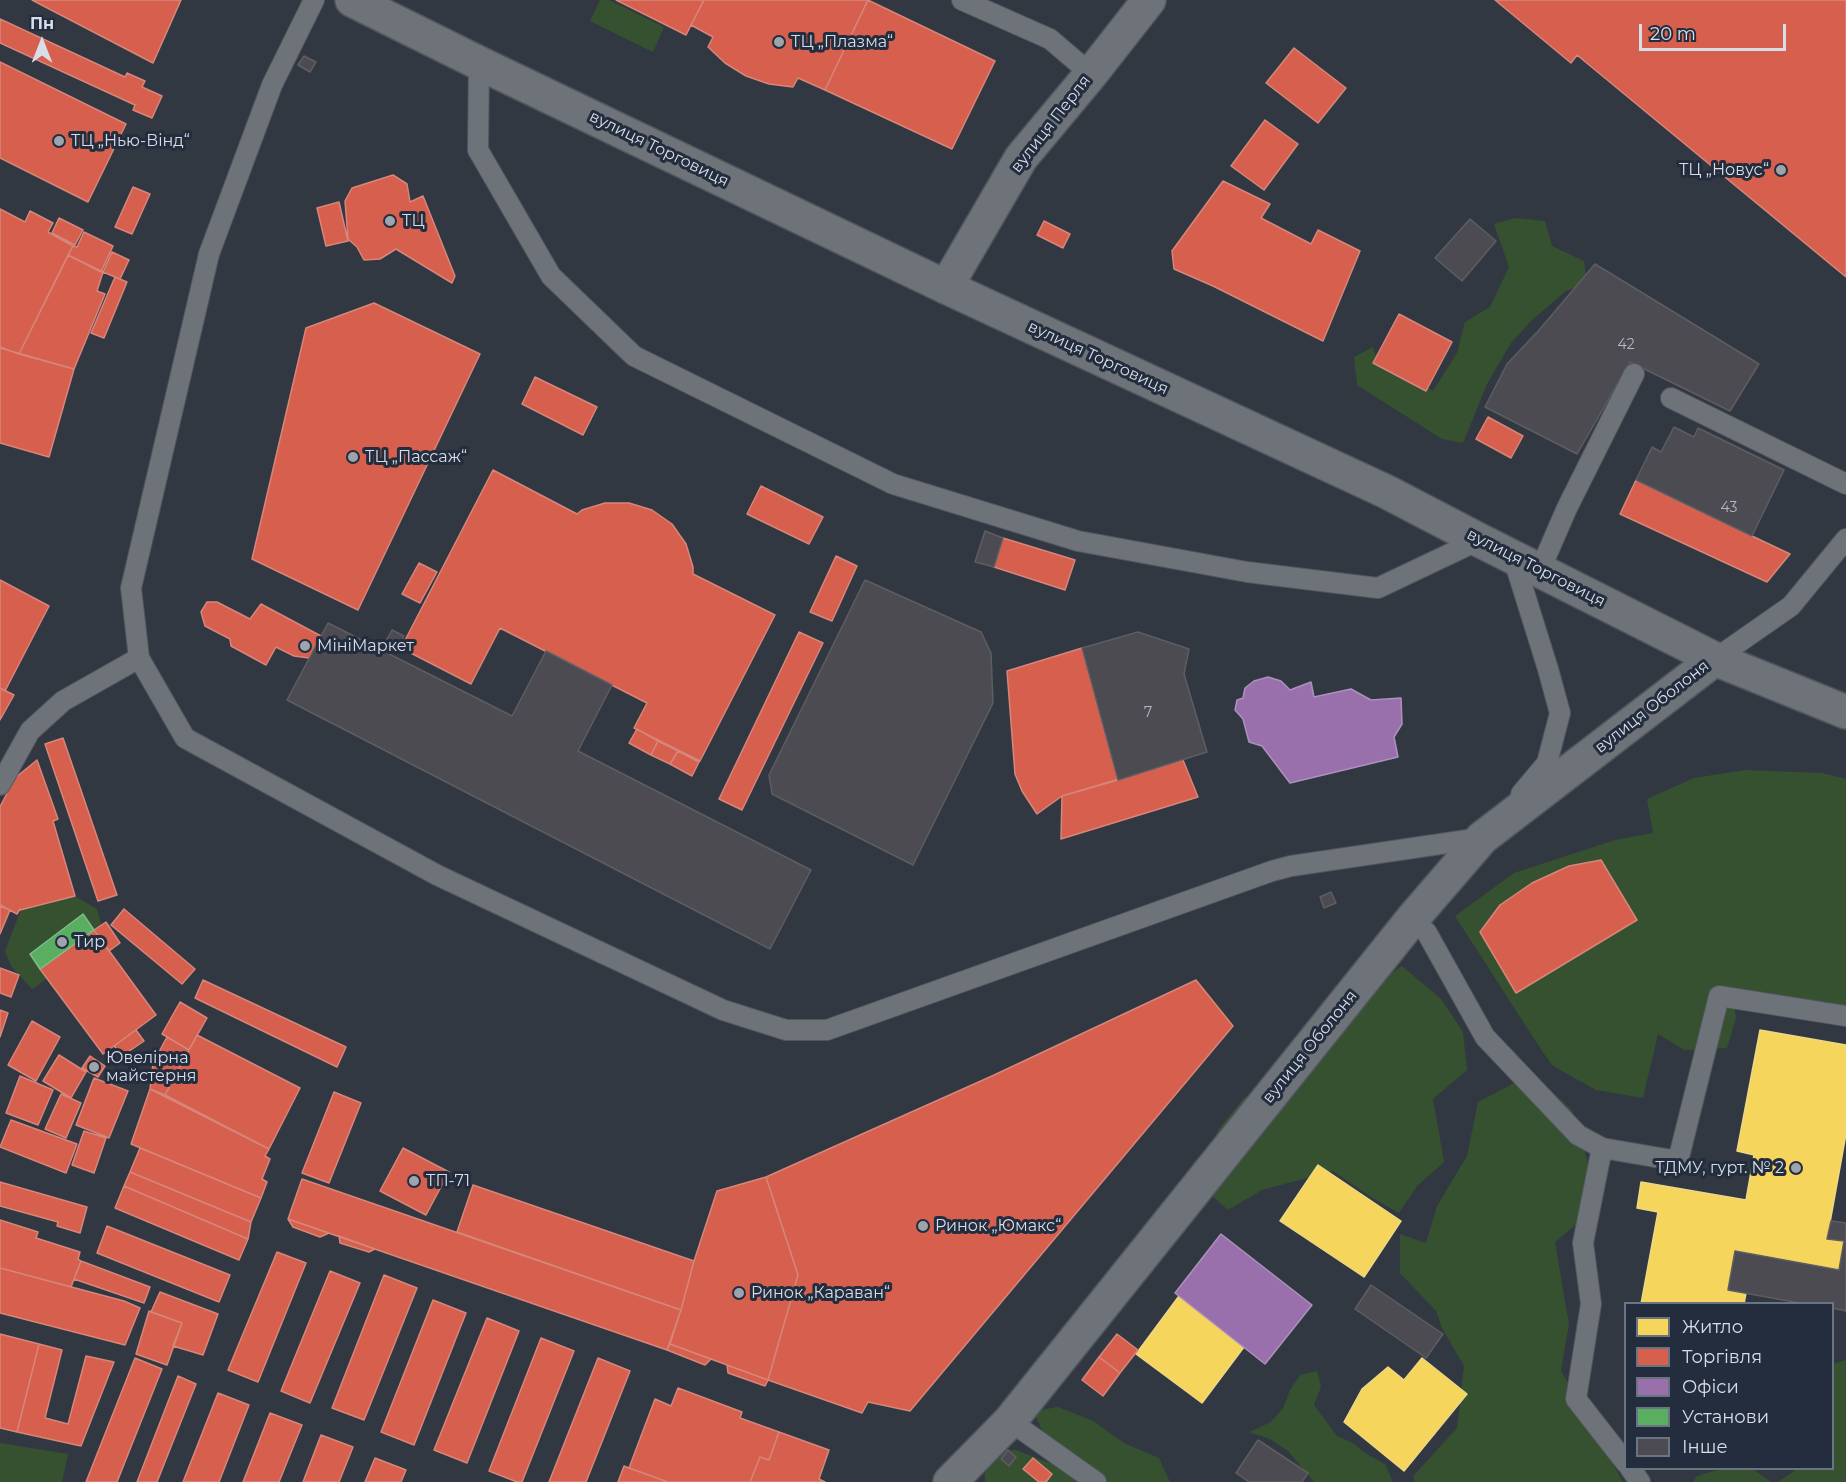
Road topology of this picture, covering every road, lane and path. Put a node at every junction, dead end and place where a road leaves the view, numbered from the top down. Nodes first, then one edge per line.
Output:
1 (314, 0) edge
2 (962, 0) edge
3 (1149, 0) edge
4 (356, 1) edge
5 (1131, 14) edge
6 (479, 63) junction
7 (1090, 74) junction
8 (946, 287) junction
9 (1634, 374) dead end
10 (1671, 398) dead end
11 (1846, 484) edge
12 (1846, 539) edge
13 (1479, 540) junction
14 (1526, 563) junction
15 (139, 658) junction
16 (1715, 658) junction
17 (1846, 712) edge
18 (0, 785) edge
19 (1482, 838) junction
20 (1413, 918) junction
21 (1846, 1016) edge
22 (1602, 1148) junction
23 (1010, 1421) junction
24 (1624, 1460) edge
25 (1632, 1470) edge
26 (950, 1482) edge
27 (1096, 1482) edge
28 (1641, 1482) edge

1 - 15 lane
2 - 7 lane
3 - 5 main road, вулиця Перля
4 - 6 main road, вулиця Торговиця
5 - 7 main road, вулиця Перля
6 - 8 main road, вулиця Торговиця
6 - 13 lane
7 - 8 main road, вулиця Перля
8 - 13 main road, вулиця Торговиця
9 - 14 lane
10 - 11 lane
12 - 16 lane
13 - 14 main road, вулиця Торговиця
14 - 16 main road, вулиця Торговиця
14 - 19 lane
15 - 18 lane
15 - 19 lane
16 - 17 main road, вулиця Торговиця
16 - 19 main road, вулиця Оболоня
19 - 20 main road, вулиця Оболоня
20 - 22 lane
20 - 23 main road, вулиця Оболоня
21 - 22 lane
22 - 24 lane
23 - 26 main road, вулиця Оболоня
23 - 27 lane
25 - 28 lane

